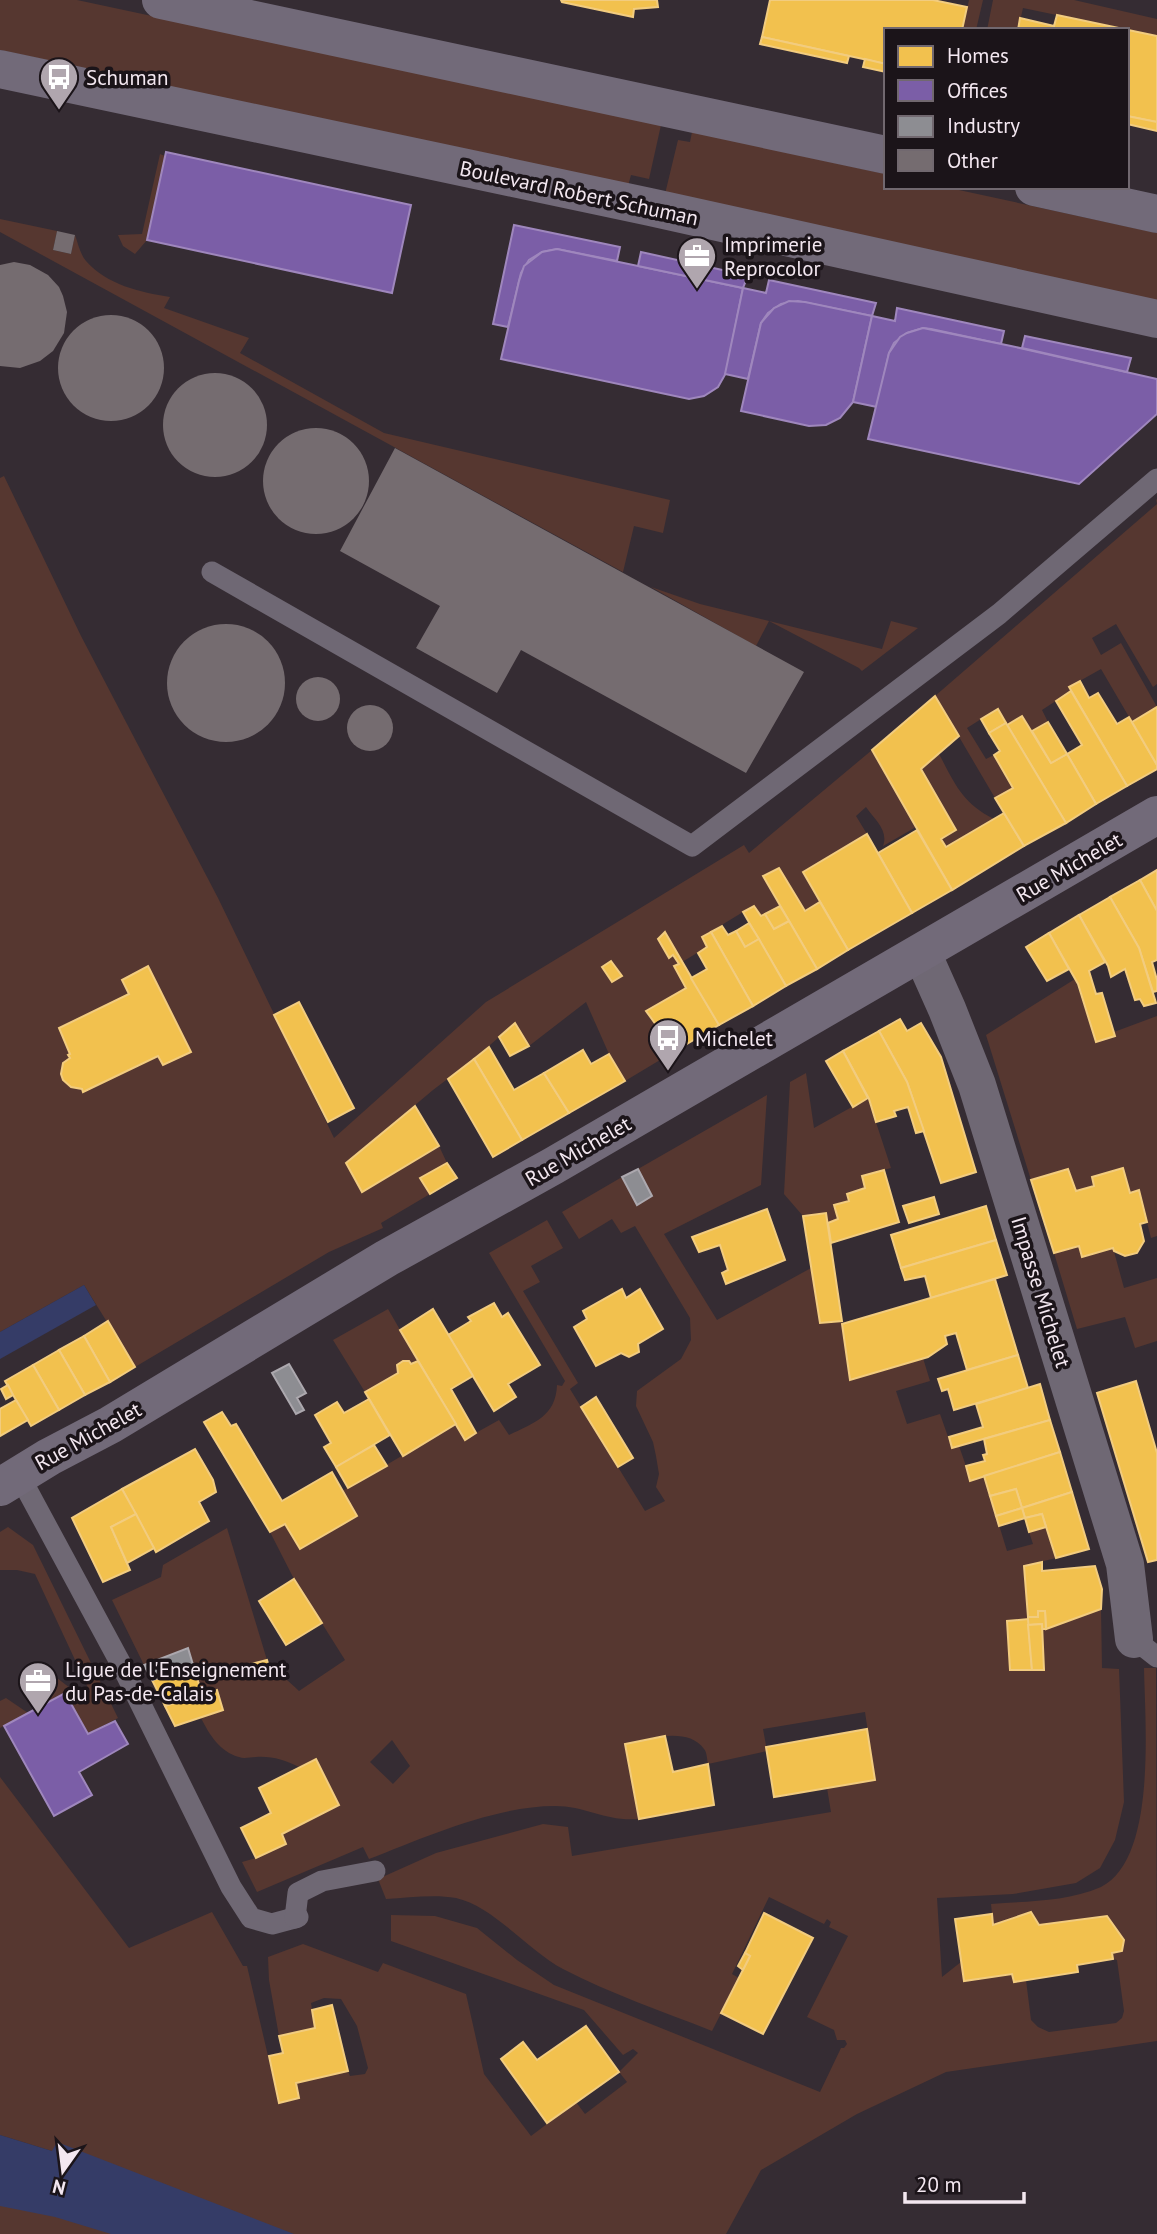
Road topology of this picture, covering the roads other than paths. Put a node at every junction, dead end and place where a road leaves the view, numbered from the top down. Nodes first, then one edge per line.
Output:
1 (161, 0) edge
2 (0, 69) edge
3 (884, 155) edge
4 (1043, 189) edge
5 (1157, 214) edge
6 (1157, 319) edge
7 (1157, 479) edge
8 (212, 572) dead end
9 (1157, 815) edge
10 (922, 953) junction
11 (9, 1481) edge
12 (1146, 1648) edge
13 (375, 1871) dead end

1 - 3 main road
2 - 6 main road, Boulevard Robert Schuman
4 - 5 main road
7 - 8 lane
9 - 10 main road, Rue Michelet
10 - 11 main road, Rue Michelet
10 - 12 street, Impasse Michelet
11 - 13 lane

